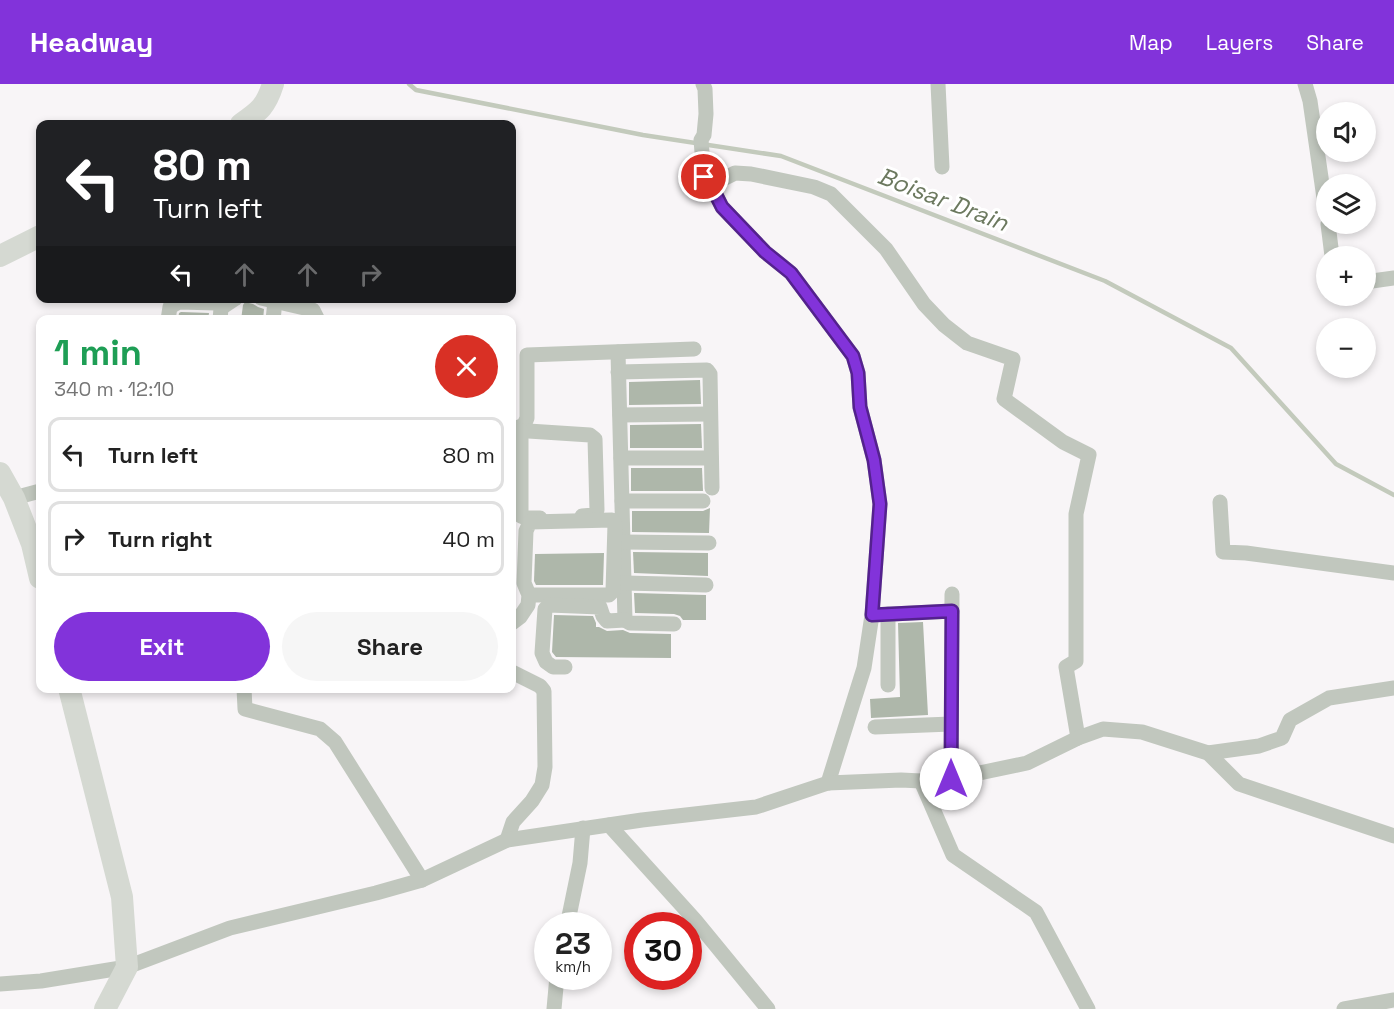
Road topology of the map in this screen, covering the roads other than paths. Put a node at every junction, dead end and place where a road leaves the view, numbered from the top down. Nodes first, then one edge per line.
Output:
1 (273, 84) edge
2 (702, 84) edge
3 (938, 84) edge
4 (1305, 84) edge
5 (247, 120) edge
6 (942, 167) dead end
7 (1321, 174) edge
8 (707, 181) junction
9 (36, 238) edge
10 (0, 256) edge
11 (1394, 278) edge
12 (1376, 280) edge
13 (177, 303) edge
14 (232, 303) edge
15 (282, 303) edge
16 (221, 314) edge
17 (169, 315) edge
18 (316, 315) edge
19 (694, 349) dead end
20 (618, 352) junction
21 (618, 372) junction
22 (710, 414) junction
23 (620, 415) junction
24 (516, 429) edge
25 (516, 430) edge
26 (516, 444) edge
27 (621, 458) junction
28 (711, 458) junction
29 (0, 473) edge
30 (712, 488) dead end
31 (36, 492) edge
32 (14, 498) junction
33 (622, 501) junction
34 (703, 501) dead end
35 (1220, 502) dead end
36 (623, 542) junction
37 (709, 543) dead end
38 (36, 561) edge
39 (1394, 573) edge
40 (625, 584) junction
41 (706, 585) dead end
42 (952, 594) dead end
43 (526, 603) junction
44 (545, 609) junction
45 (952, 611) junction
46 (888, 614) junction
47 (872, 615) junction
48 (516, 620) edge
49 (626, 620) junction
50 (674, 624) dead end
51 (867, 652) junction
52 (888, 652) junction
53 (565, 667) dead end
54 (516, 674) edge
55 (888, 685) dead end
56 (1394, 688) edge
57 (70, 693) edge
58 (244, 693) edge
59 (951, 724) junction
60 (875, 727) dead end
61 (1078, 738) junction
62 (1208, 753) junction
63 (951, 779) junction
64 (921, 781) junction
65 (828, 783) junction
66 (609, 825) junction
67 (583, 828) junction
68 (1394, 836) edge
69 (507, 840) junction
70 (422, 880) junction
71 (570, 912) edge
72 (127, 967) junction
73 (0, 984) edge
74 (556, 990) edge
75 (1394, 1000) edge
76 (105, 1009) edge
77 (554, 1009) edge
78 (768, 1009) edge
79 (1088, 1009) edge
80 (1344, 1009) edge

1 - 5 street
2 - 8 street
3 - 6 street
4 - 7 street
8 - 47 street
8 - 61 street
9 - 10 street
11 - 12 street
13 - 17 street
14 - 16 street
15 - 18 street
19 - 20 street
20 - 21 street
20 - 24 street
21 - 22 street
21 - 23 street
22 - 23 street
22 - 28 street
23 - 27 street
25 - 26 street
27 - 28 street
27 - 33 street
28 - 30 street
29 - 32 street
31 - 32 street
32 - 38 street
33 - 34 street
33 - 36 street
35 - 39 street
36 - 37 street
36 - 40 street
40 - 41 street
40 - 49 street
42 - 45 street
43 - 43 street
43 - 44 street
43 - 48 street
44 - 49 street
44 - 53 street
45 - 46 street
45 - 59 street
46 - 47 street
46 - 52 street
47 - 51 street
49 - 50 street
51 - 52 street
51 - 65 street
52 - 55 street
54 - 69 street
56 - 62 street
57 - 72 street
58 - 70 street
59 - 60 street
59 - 63 street
61 - 62 street
61 - 63 street
62 - 68 street
63 - 64 street
64 - 65 street
64 - 79 street
65 - 66 street
66 - 67 street
66 - 78 street
67 - 69 street
67 - 71 street
69 - 70 street
70 - 72 street
72 - 73 street
72 - 76 street
74 - 77 street
75 - 80 street

